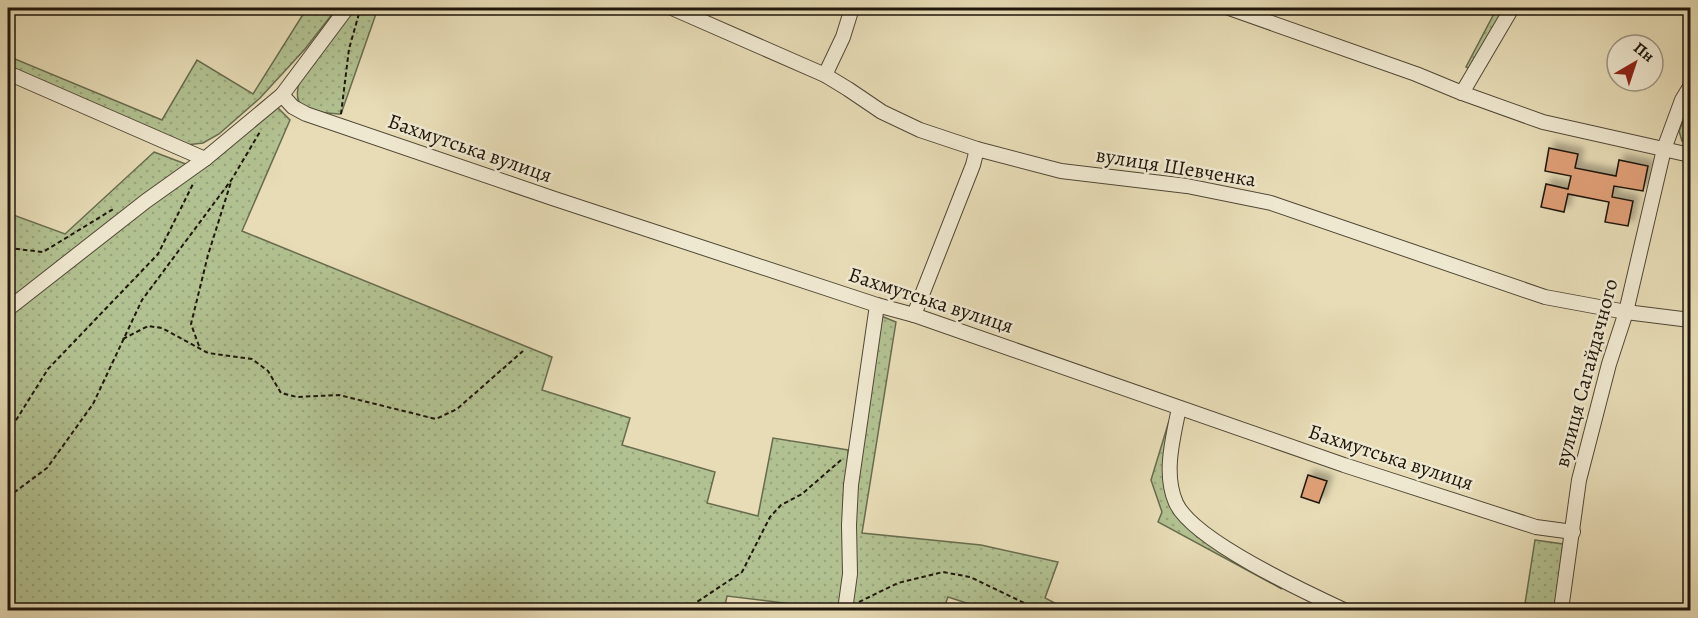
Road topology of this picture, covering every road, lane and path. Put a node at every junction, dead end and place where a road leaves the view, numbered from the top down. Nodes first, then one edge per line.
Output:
1 (346, 8) edge
2 (360, 8) edge
3 (672, 8) edge
4 (852, 8) edge
5 (1228, 8) edge
6 (1512, 8) edge
7 (8, 73) edge
8 (825, 75) junction
9 (1690, 87) edge
10 (1462, 93) junction
11 (282, 95) junction
12 (265, 124) dead end
13 (340, 125) junction
14 (976, 149) junction
15 (1664, 149) junction
16 (1690, 155) edge
17 (205, 159) junction
18 (232, 179) junction
19 (118, 205) dead end
20 (8, 248) edge
21 (877, 305) junction
22 (8, 309) edge
23 (1626, 312) junction
24 (914, 315) junction
25 (1690, 320) edge
26 (123, 339) junction
27 (201, 348) junction
28 (523, 351) dead end
29 (1179, 408) junction
30 (8, 433) edge
31 (856, 447) junction
32 (8, 496) edge
33 (1573, 532) junction
34 (845, 609) edge
35 (685, 610) edge
36 (1039, 610) edge
37 (1344, 610) edge
38 (1561, 610) edge

1 - 11 street
2 - 13 path
3 - 8 street, вулиця Шевченка
4 - 8 street
5 - 10 street
6 - 10 street
7 - 17 street
8 - 14 street, вулиця Шевченка
9 - 15 street, вулиця Сагайдачного
10 - 15 street
11 - 13 street, Бахмутська вулиця
11 - 17 street
12 - 18 path
13 - 21 street, Бахмутська вулиця
14 - 23 street, вулиця Шевченка
14 - 24 street
15 - 16 street
15 - 23 street, вулиця Сагайдачного
17 - 22 street
17 - 30 path
18 - 26 path
18 - 27 path
19 - 20 path
21 - 24 street, Бахмутська вулиця
21 - 31 street
23 - 25 street, вулиця Шевченка
23 - 33 street, вулиця Сагайдачного
24 - 29 street, Бахмутська вулиця
26 - 27 path
26 - 32 path
27 - 28 path
29 - 33 street, Бахмутська вулиця
29 - 37 street
31 - 34 street
31 - 35 path
33 - 38 street, вулиця Сагайдачного
34 - 36 path

